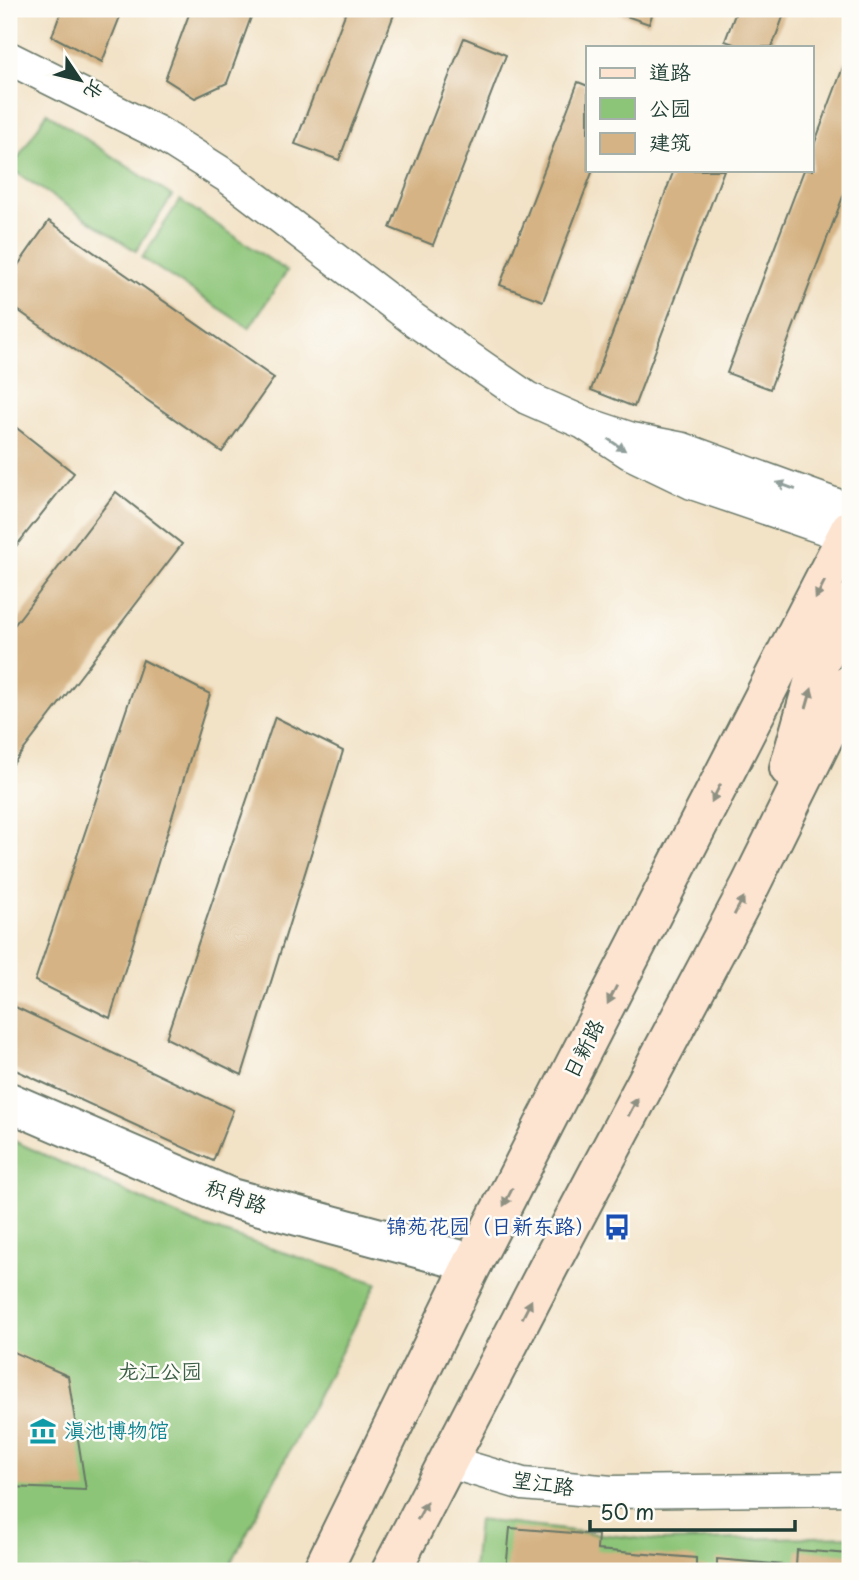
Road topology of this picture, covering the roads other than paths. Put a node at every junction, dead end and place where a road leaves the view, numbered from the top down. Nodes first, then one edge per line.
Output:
1 (9, 58) edge
2 (849, 525) edge
3 (850, 603) edge
4 (850, 684) edge
5 (764, 858) junction
6 (9, 1102) edge
7 (474, 1264) junction
8 (449, 1462) junction
9 (850, 1489) edge
10 (322, 1571) edge
11 (390, 1571) edge

1 - 2 street
2 -> 7 main road, 日新路
5 -> 3 main road
4 - 5 main road
8 -> 5 main road
6 - 7 street, 积肖路
7 - 10 main road, 日新路
8 - 9 street, 望江路
11 -> 8 main road

